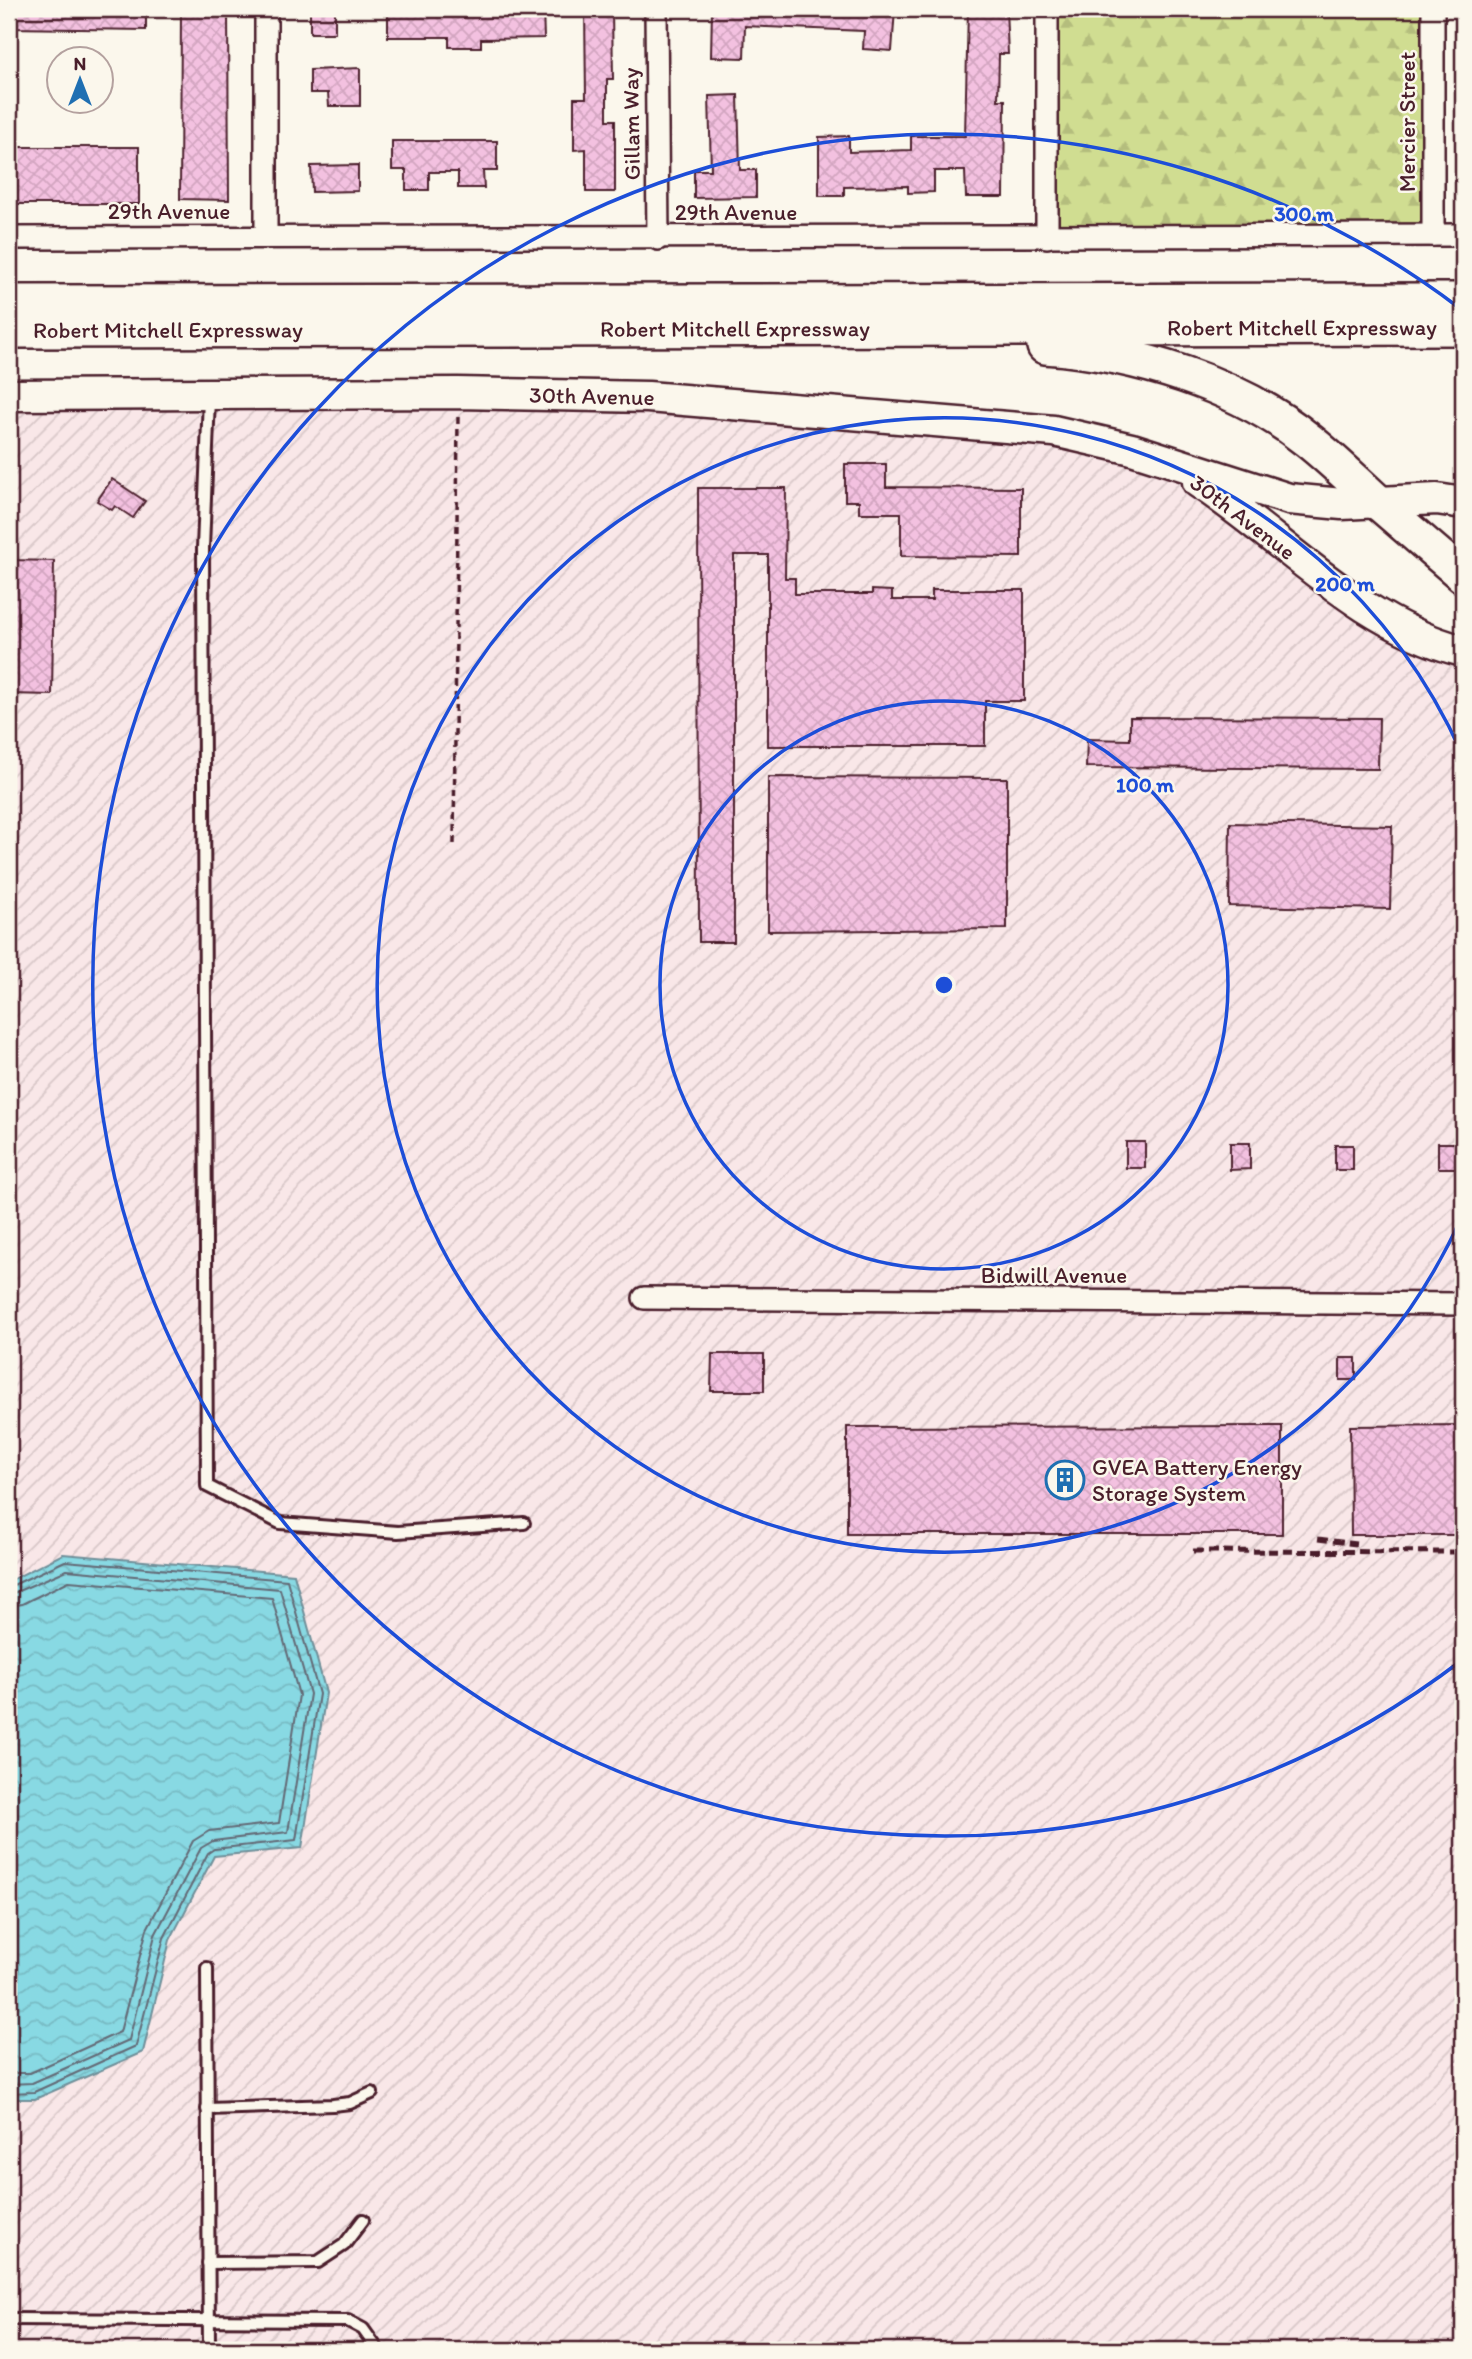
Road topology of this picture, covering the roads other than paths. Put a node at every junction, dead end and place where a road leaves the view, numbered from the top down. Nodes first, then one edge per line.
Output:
1 (266, 9) edge
2 (656, 9) edge
3 (1047, 9) edge
4 (1433, 9) edge
5 (1433, 235) junction
6 (1463, 235) edge
7 (266, 237) junction
8 (1047, 237) junction
9 (9, 238) edge
10 (658, 239) junction
11 (1463, 299) edge
12 (9, 303) edge
13 (1463, 327) edge
14 (9, 330) edge
15 (754, 330) junction
16 (9, 395) edge
17 (209, 395) junction
18 (1169, 462) junction
19 (1377, 502) junction
20 (1463, 503) edge
21 (1463, 576) edge
22 (1463, 651) edge
23 (644, 1298) dead end
24 (1463, 1304) edge
25 (524, 1523) dead end
26 (206, 1968) dead end
27 (372, 2093) dead end
28 (208, 2109) junction
29 (363, 2220) dead end
30 (208, 2263) junction
31 (9, 2319) edge
32 (209, 2321) junction
33 (209, 2350) edge
34 (378, 2350) edge

1 - 7 street
2 - 10 street, Gillam Way
3 - 8 street
4 - 5 street, Mercier Street
5 - 6 street, 29th Avenue
5 - 8 street, 29th Avenue
7 - 9 street, 29th Avenue
7 - 10 street, 29th Avenue
8 - 10 street, 29th Avenue
11 - 12 highway, Robert Mitchell Expressway
13 - 15 highway, Robert Mitchell Expressway
14 - 15 highway, Robert Mitchell Expressway
15 - 19 highway
16 - 17 main road, 30th Avenue
17 - 18 main road, 30th Avenue
17 - 25 lane
18 - 19 main road, 30th Avenue
18 - 22 main road, 30th Avenue
19 - 20 main road, 30th Avenue
19 - 21 main road
23 - 24 street, Bidwill Avenue
26 - 28 lane
27 - 28 lane
28 - 30 lane
29 - 30 lane
30 - 32 lane
31 - 32 lane
32 - 33 lane
32 - 34 lane

